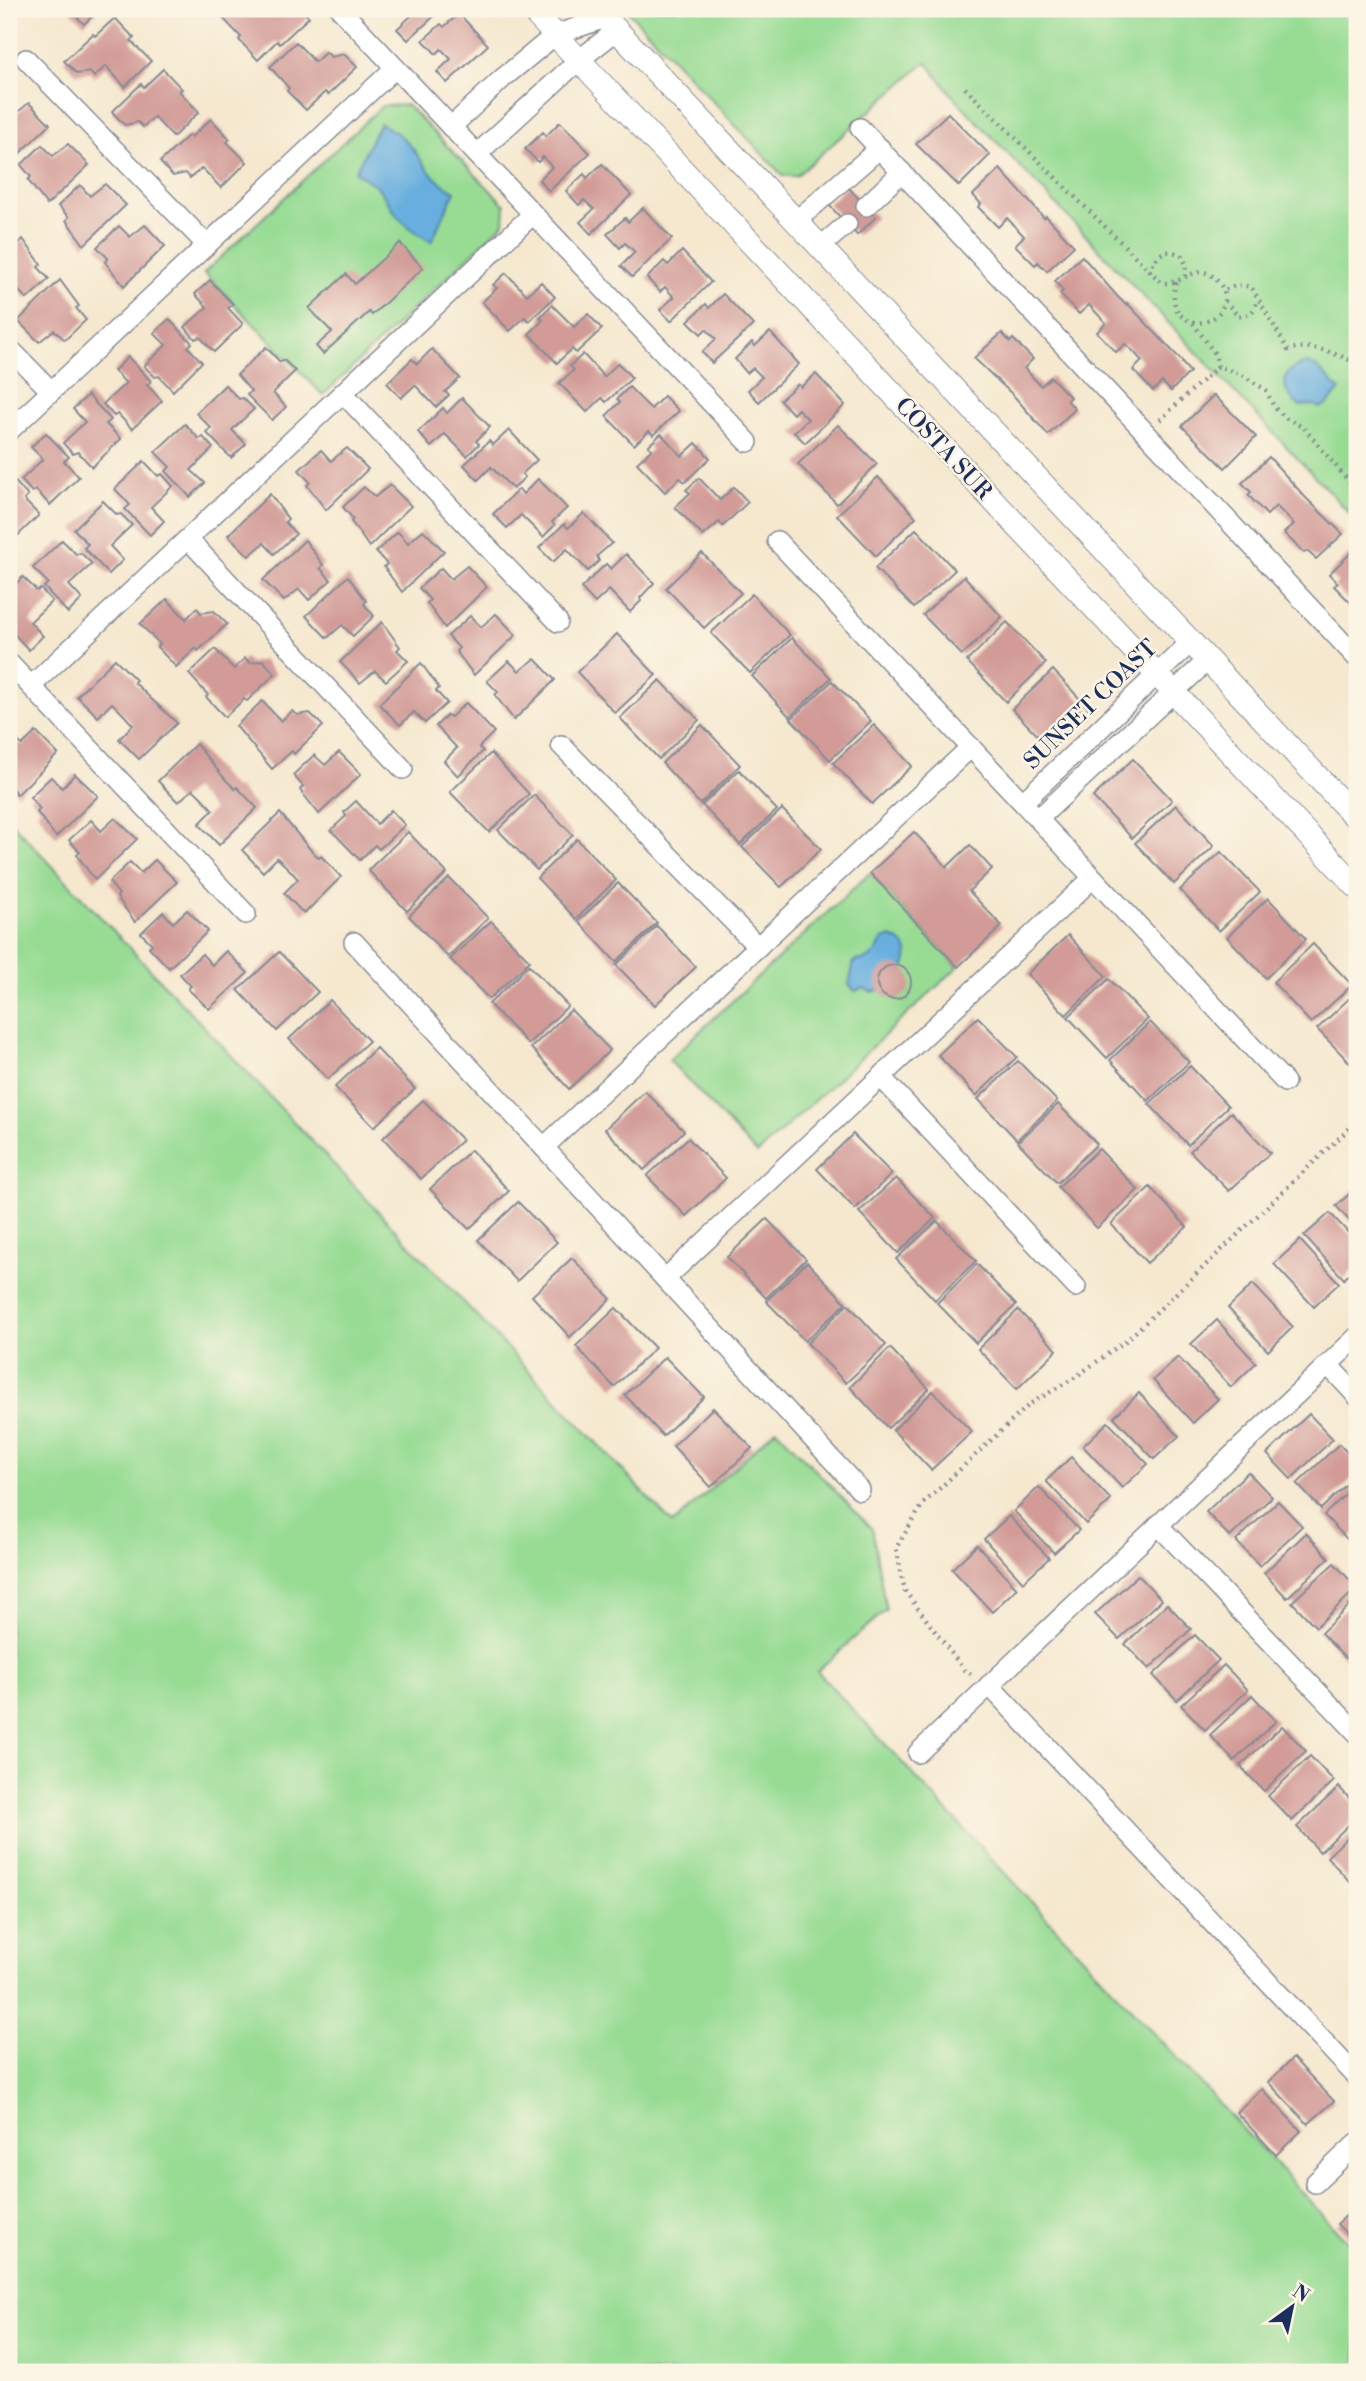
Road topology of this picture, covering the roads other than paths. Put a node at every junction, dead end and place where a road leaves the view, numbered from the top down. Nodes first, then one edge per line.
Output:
1 (340, 9) edge
2 (531, 9) edge
3 (606, 19) edge
4 (555, 35) junction
5 (26, 59) dead end
6 (579, 60) junction
7 (395, 68) junction
8 (451, 127) junction
9 (860, 128) dead end
10 (880, 148) junction
11 (477, 155) junction
12 (902, 172) junction
13 (866, 206) dead end
14 (533, 214) junction
15 (796, 221) junction
16 (847, 224) dead end
17 (207, 245) junction
18 (820, 247) junction
19 (9, 348) edge
20 (51, 391) junction
21 (343, 393) junction
22 (9, 431) edge
23 (748, 442) dead end
24 (188, 539) junction
25 (778, 541) dead end
26 (558, 622) dead end
27 (1191, 642) junction
28 (1357, 658) edge
29 (1208, 660) junction
30 (9, 663) edge
31 (1157, 674) junction
32 (31, 686) junction
33 (1174, 691) junction
34 (561, 745) dead end
35 (971, 747) junction
36 (403, 769) dead end
37 (1023, 803) junction
38 (1038, 819) junction
39 (1357, 819) edge
40 (1093, 878) junction
41 (1357, 887) edge
42 (246, 914) dead end
43 (354, 942) dead end
44 (758, 947) junction
45 (881, 1077) junction
46 (1285, 1082) dead end
47 (544, 1147) junction
48 (665, 1279) junction
49 (1076, 1287) dead end
50 (1357, 1337) edge
51 (1328, 1365) junction
52 (1357, 1396) edge
53 (860, 1490) dead end
54 (1158, 1525) junction
55 (989, 1685) junction
56 (1357, 1733) edge
57 (918, 1753) dead end
58 (1357, 2077) edge
59 (1357, 2143) edge
60 (1315, 2183) dead end

1 - 7 street
2 - 4 street, COSTA SUR
3 - 4 street
3 - 6 street
3 - 15 street, COSTA SUR
4 - 6 street, COSTA SUR
4 - 8 street
5 - 17 street
6 - 11 street
6 - 31 street, COSTA SUR
7 - 8 street
7 - 17 street
8 - 11 street
9 - 10 street
10 - 12 street
10 - 15 street
11 - 14 street
12 - 13 street
12 - 28 street
14 - 21 street
14 - 23 street
15 - 18 street, COSTA SUR
16 - 18 street
17 - 20 street
18 - 27 street, COSTA SUR
19 - 20 street
20 - 22 street
21 - 24 street
21 - 26 street
24 - 32 street
24 - 36 street
25 - 35 street
27 - 29 street, COSTA SUR
27 - 31 street, SUNSET COAST
29 - 33 street, SUNSET COAST
29 - 39 street, COSTA SUR
30 - 32 street
31 - 33 street, COSTA SUR
31 - 37 street, SUNSET COAST
32 - 42 street
33 - 38 street, SUNSET COAST
33 - 41 street, COSTA SUR
34 - 44 street
35 - 37 street
35 - 44 street
37 - 38 street
38 - 40 street
40 - 45 street
40 - 46 street
43 - 47 street
44 - 47 street
45 - 48 street
45 - 49 street
47 - 48 street
48 - 53 street
50 - 51 street
51 - 52 street
51 - 54 street
54 - 55 street
54 - 56 street
55 - 57 street
55 - 58 street
59 - 60 street

